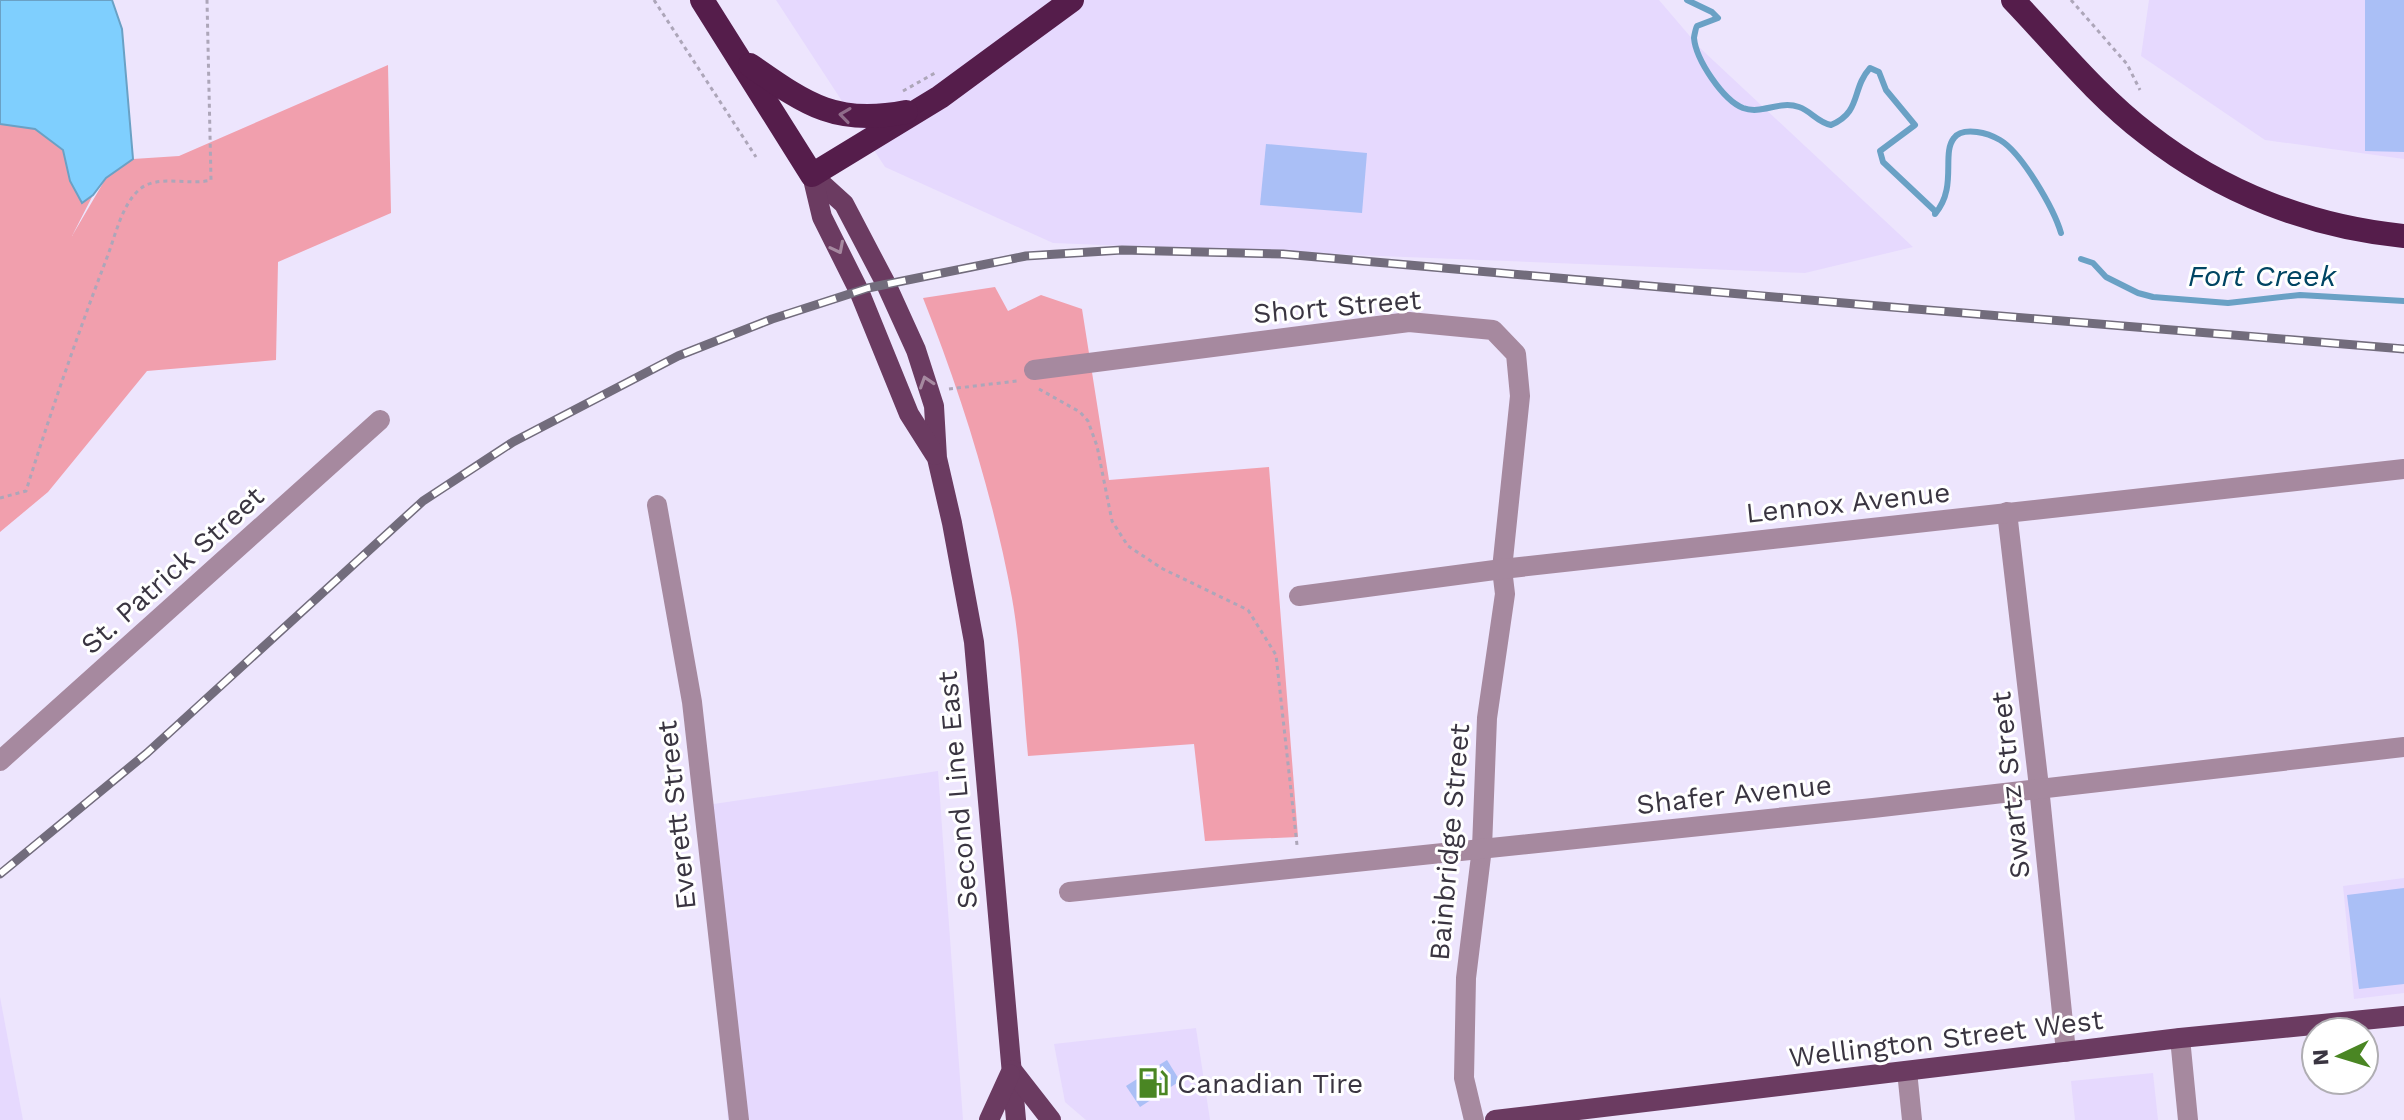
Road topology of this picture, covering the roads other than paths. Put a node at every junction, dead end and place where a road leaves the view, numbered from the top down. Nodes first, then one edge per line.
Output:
1 (702, 0) edge
2 (1072, 0) edge
3 (2013, 0) edge
4 (741, 59) junction
5 (922, 108) junction
6 (812, 175) junction
7 (2404, 236) edge
8 (1029, 378) road end
9 (380, 420) dead end
10 (937, 458) junction
11 (2404, 469) edge
12 (657, 505) dead end
13 (2007, 512) junction
14 (1502, 569) junction
15 (1299, 596) dead end
16 (2404, 747) edge
17 (0, 761) edge
18 (2039, 787) junction
19 (1482, 848) junction
20 (1069, 892) dead end
21 (2404, 1016) edge
22 (2180, 1038) junction
23 (2066, 1052) junction
24 (1012, 1070) junction
25 (1907, 1071) junction
26 (739, 1120) edge
27 (989, 1120) edge
28 (1016, 1120) edge
29 (1051, 1120) edge
30 (1474, 1120) edge
31 (1495, 1120) edge
32 (1912, 1120) edge
33 (2188, 1120) edge

1 - 4 highway, Second Line East
2 - 5 highway
3 - 7 highway
5 -> 4 highway
4 - 6 highway, Second Line East
5 - 6 highway
6 -> 10 main road, Second Line East
10 -> 6 main road, Second Line East
8 - 14 street, Short Street
9 - 17 street, St. Patrick Street
10 - 24 main road, Second Line East
11 - 13 street, Lennox Avenue
12 - 26 street, Everett Street
13 - 14 street, Lennox Avenue
13 - 18 street, Swartz Street
14 - 15 street, Lennox Avenue
14 - 19 street, Bainbridge Street
16 - 18 street, Shafer Avenue
18 - 19 street, Shafer Avenue
18 - 23 street, Swartz Street
19 - 20 street, Shafer Avenue
19 - 30 street, Bainbridge Street
21 - 22 main road, Wellington Street West
22 - 23 main road, Wellington Street West
22 - 33 street
23 - 25 main road, Wellington Street West
24 - 27 main road
24 - 28 main road, Second Line East
24 - 29 main road
25 - 31 main road, Wellington Street West
25 - 32 street

